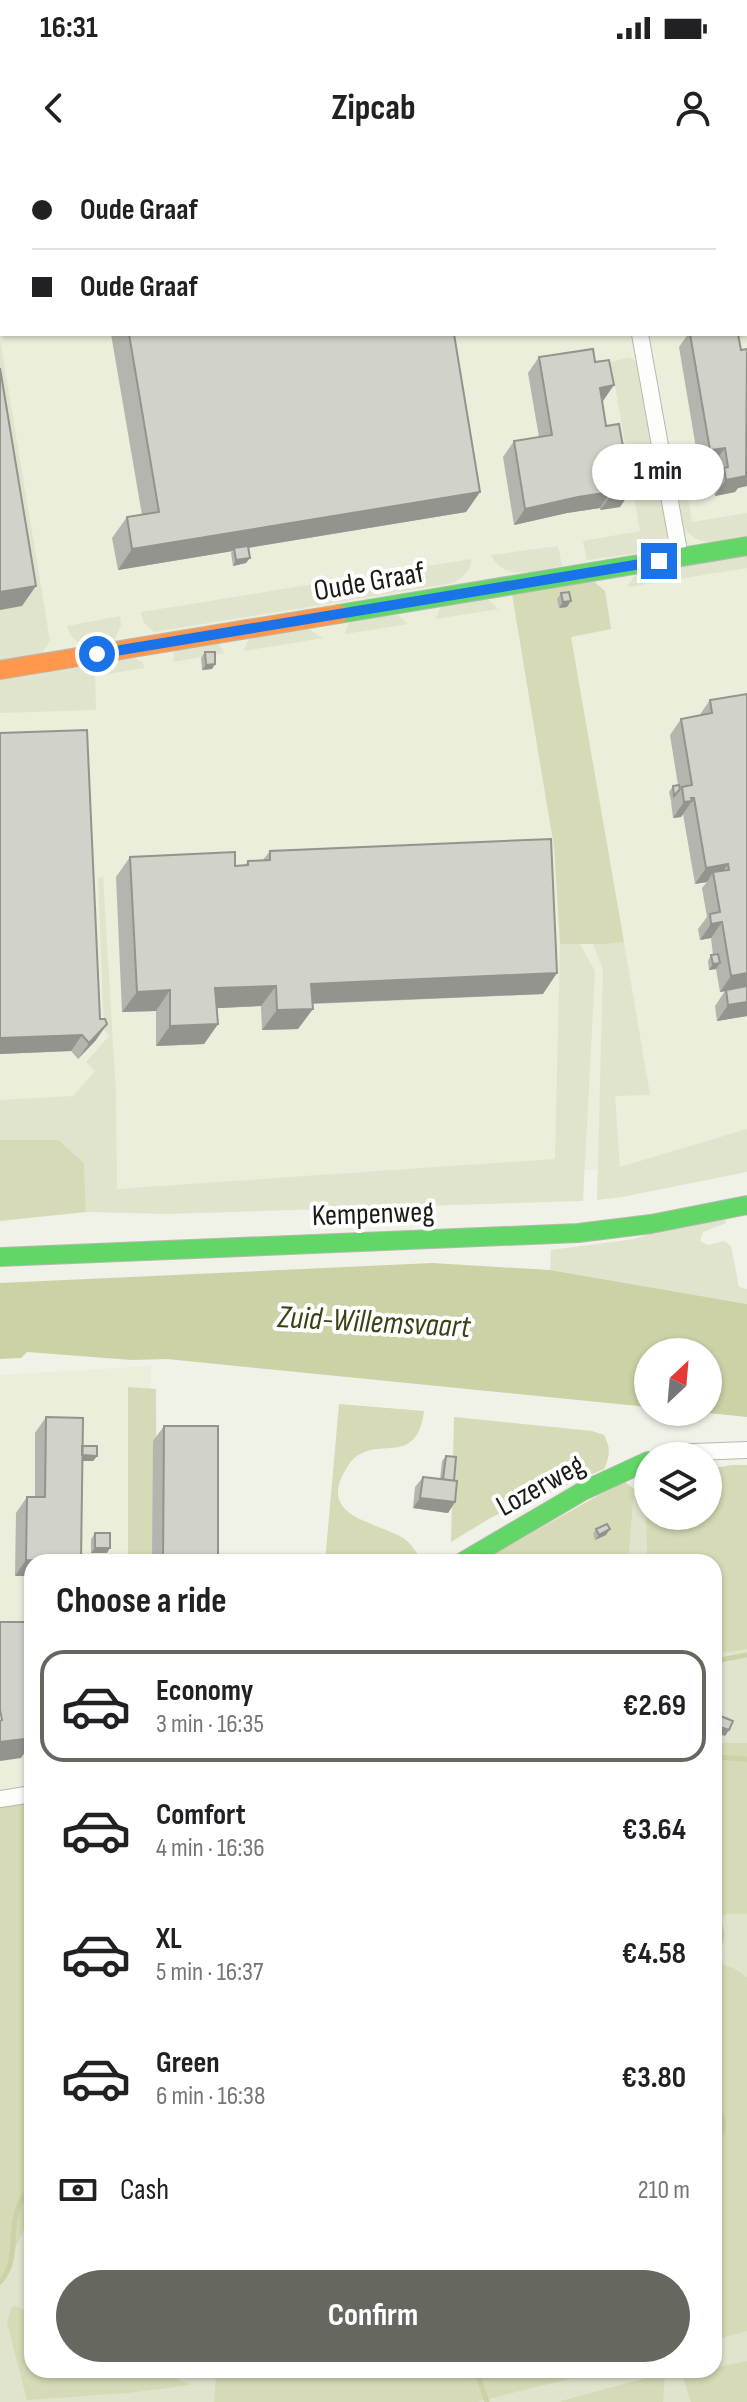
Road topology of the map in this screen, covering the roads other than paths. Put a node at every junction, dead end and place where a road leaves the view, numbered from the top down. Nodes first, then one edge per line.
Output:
1 (640, 336) edge
2 (747, 546) edge
3 (680, 557) junction
4 (0, 670) edge
5 (747, 1205) edge
6 (0, 1257) edge
7 (747, 1450) edge
8 (722, 1451) edge
9 (634, 1467) edge
10 (476, 1554) edge
11 (24, 1795) edge
12 (0, 1799) edge

1 - 3 street
2 - 3 street, Oude Graaf
3 - 4 street, Oude Graaf
5 - 6 street, Kempenweg
7 - 8 street
9 - 10 street, Lozerweg
11 - 12 street

